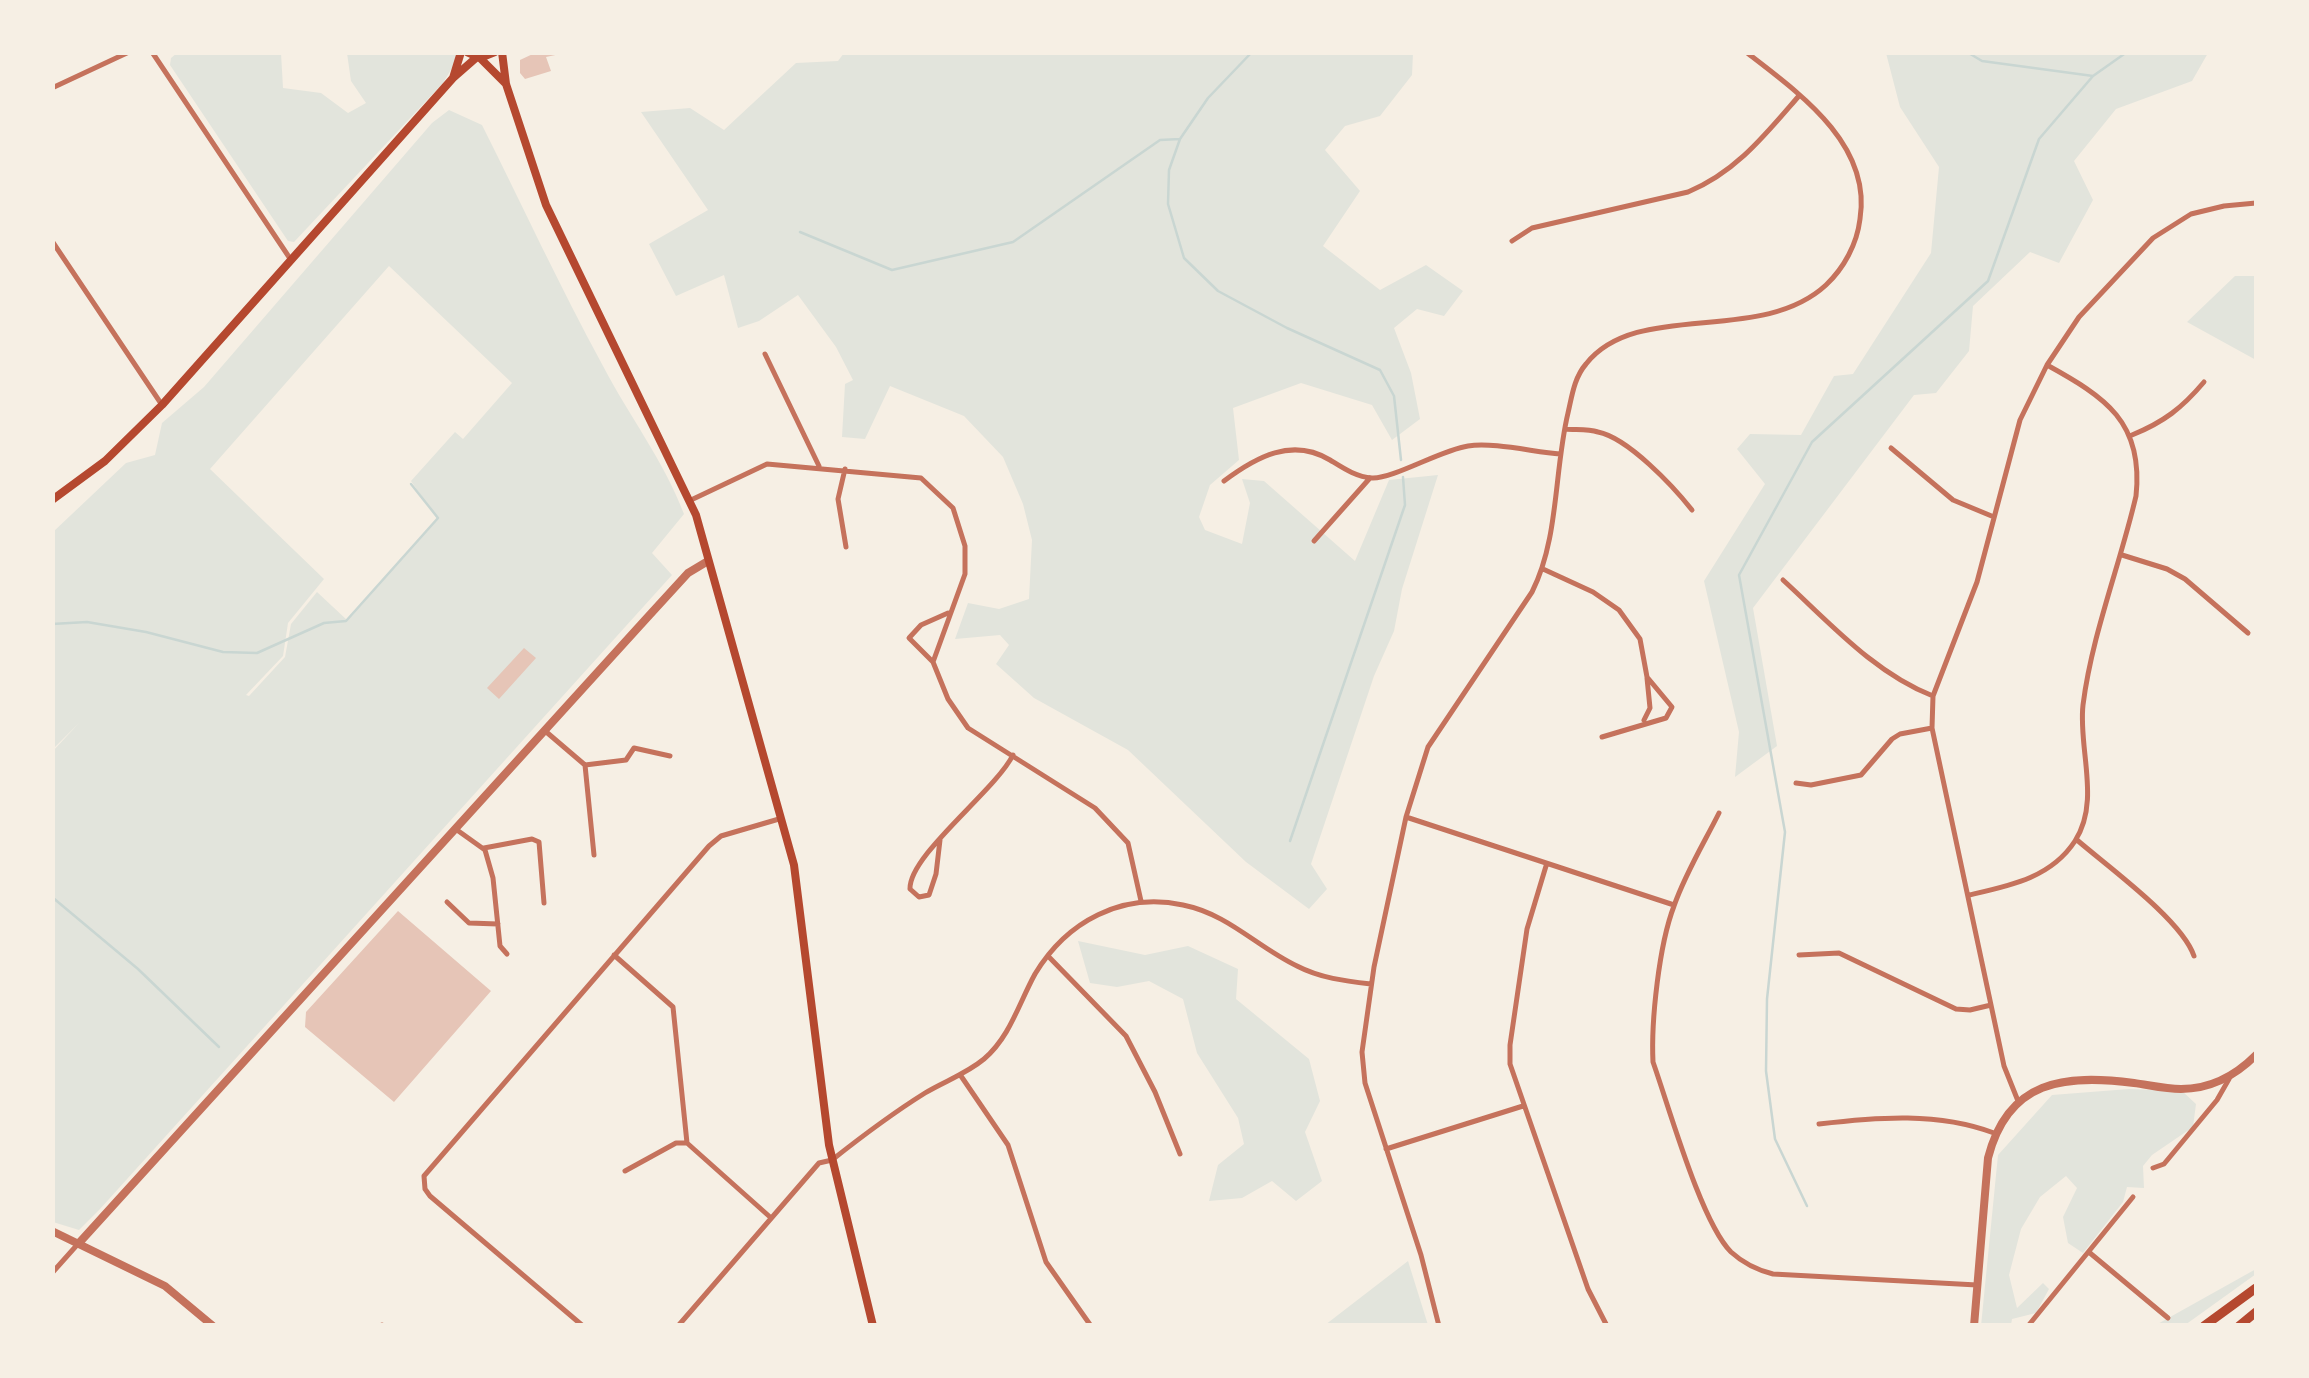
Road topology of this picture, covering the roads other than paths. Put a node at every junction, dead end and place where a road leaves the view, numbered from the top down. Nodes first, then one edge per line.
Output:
1 (129, 52) edge
2 (152, 52) edge
3 (464, 52) edge
4 (498, 52) edge
5 (1746, 52) edge
6 (479, 57) junction
7 (453, 78) junction
8 (506, 84) junction
9 (52, 88) edge
10 (1798, 97) junction
11 (2256, 203) edge
12 (52, 241) edge
13 (1512, 241) dead end
14 (291, 260) junction
15 (766, 354) dead end
16 (2047, 364) junction
17 (2204, 382) dead end
18 (162, 405) junction
19 (1564, 429) junction
20 (2131, 436) junction
21 (1891, 448) dead end
22 (1561, 454) junction
23 (819, 466) junction
24 (845, 469) junction
25 (1370, 478) junction
26 (1224, 481) dead end
27 (52, 500) edge
28 (691, 500) junction
29 (1692, 510) dead end
30 (1994, 517) junction
31 (1314, 541) dead end
32 (846, 548) dead end
33 (2122, 556) junction
34 (708, 560) junction
35 (1543, 570) junction
36 (1783, 580) dead end
37 (950, 612) junction
38 (2248, 633) dead end
39 (933, 662) junction
40 (1647, 677) junction
41 (1932, 696) junction
42 (1642, 723) junction
43 (1932, 728) junction
44 (544, 730) junction
45 (1602, 737) dead end
46 (1013, 755) junction
47 (670, 756) dead end
48 (585, 764) junction
49 (1796, 783) dead end
50 (1720, 814) dead end
51 (1406, 817) junction
52 (779, 819) junction
53 (457, 830) junction
54 (940, 840) junction
55 (2076, 840) junction
56 (484, 848) junction
57 (594, 855) dead end
58 (1546, 866) junction
59 (1969, 895) junction
60 (1141, 900) junction
61 (446, 902) dead end
62 (544, 903) dead end
63 (1674, 905) junction
64 (498, 924) junction
65 (507, 954) dead end
66 (614, 955) junction
67 (1799, 955) dead end
68 (1048, 956) junction
69 (2194, 956) dead end
70 (1371, 984) junction
71 (1991, 1005) junction
72 (2256, 1055) edge
73 (961, 1076) junction
74 (2230, 1076) junction
75 (2018, 1101) junction
76 (1523, 1106) junction
77 (1819, 1124) dead end
78 (1994, 1134) junction
79 (688, 1143) junction
80 (1386, 1150) junction
81 (1180, 1154) dead end
82 (832, 1160) junction
83 (2153, 1168) dead end
84 (625, 1172) dead end
85 (2133, 1197) dead end
86 (770, 1217) junction
87 (52, 1231) edge
88 (79, 1243) junction
89 (2090, 1253) junction
90 (52, 1273) edge
91 (1977, 1285) junction
92 (2256, 1288) edge
93 (2256, 1312) edge
94 (2168, 1318) dead end
95 (213, 1326) edge
96 (582, 1326) edge
97 (678, 1326) edge
98 (873, 1326) edge
99 (1091, 1326) edge
100 (1439, 1326) edge
101 (1607, 1326) edge
102 (1974, 1326) edge
103 (2028, 1326) edge
104 (2204, 1326) edge
105 (2239, 1326) edge

1 - 9 street
2 - 14 street
3 - 6 main road
3 - 7 main road
4 - 6 main road
4 - 8 main road
5 - 10 street
6 - 7 main road
6 - 8 main road
7 - 14 main road
8 - 28 main road
10 - 13 street
10 - 19 street
11 - 16 street
12 - 18 street
14 - 18 main road
15 - 23 street
16 - 20 street
16 - 30 street
17 - 20 street
18 - 27 main road
19 - 22 street
19 - 29 street
20 - 33 street
21 - 30 street
22 - 25 street
22 - 35 street
23 - 24 street
23 - 28 street
24 - 32 street
24 - 37 street
25 - 26 street
25 - 31 street
28 - 34 main road
30 - 41 street
33 - 38 street
33 - 55 street
34 - 44 street
34 - 52 main road
35 - 40 street
35 - 51 street
36 - 41 street
37 - 39 street
37 - 39 street
39 - 46 street
40 - 42 street
40 - 42 street
41 - 43 street
42 - 45 street
43 - 49 street
43 - 59 street
44 - 48 street
44 - 53 street
46 - 54 street
46 - 60 street
47 - 48 street
48 - 57 street
50 - 63 street
51 - 58 street
51 - 70 street
52 - 66 street
52 - 82 main road
53 - 56 street
53 - 88 street
54 - 54 street
55 - 59 street
55 - 69 street
56 - 62 street
56 - 64 street
58 - 63 street
58 - 76 street
59 - 71 street
60 - 68 street
60 - 70 street
61 - 64 street
63 - 91 street
64 - 65 street
66 - 79 street
66 - 96 street
67 - 71 street
68 - 73 street
68 - 81 street
70 - 80 street
71 - 75 street
72 - 74 street
73 - 82 street
73 - 99 street
74 - 75 street
74 - 83 street
75 - 78 street
76 - 80 street
76 - 101 street
77 - 78 street
78 - 91 street
79 - 84 street
79 - 86 street
80 - 100 street
82 - 86 street
82 - 98 main road
85 - 89 street
86 - 97 street
87 - 88 street
88 - 90 street
88 - 95 street
89 - 94 street
89 - 103 street
91 - 102 street
92 - 104 highway
93 - 105 highway

